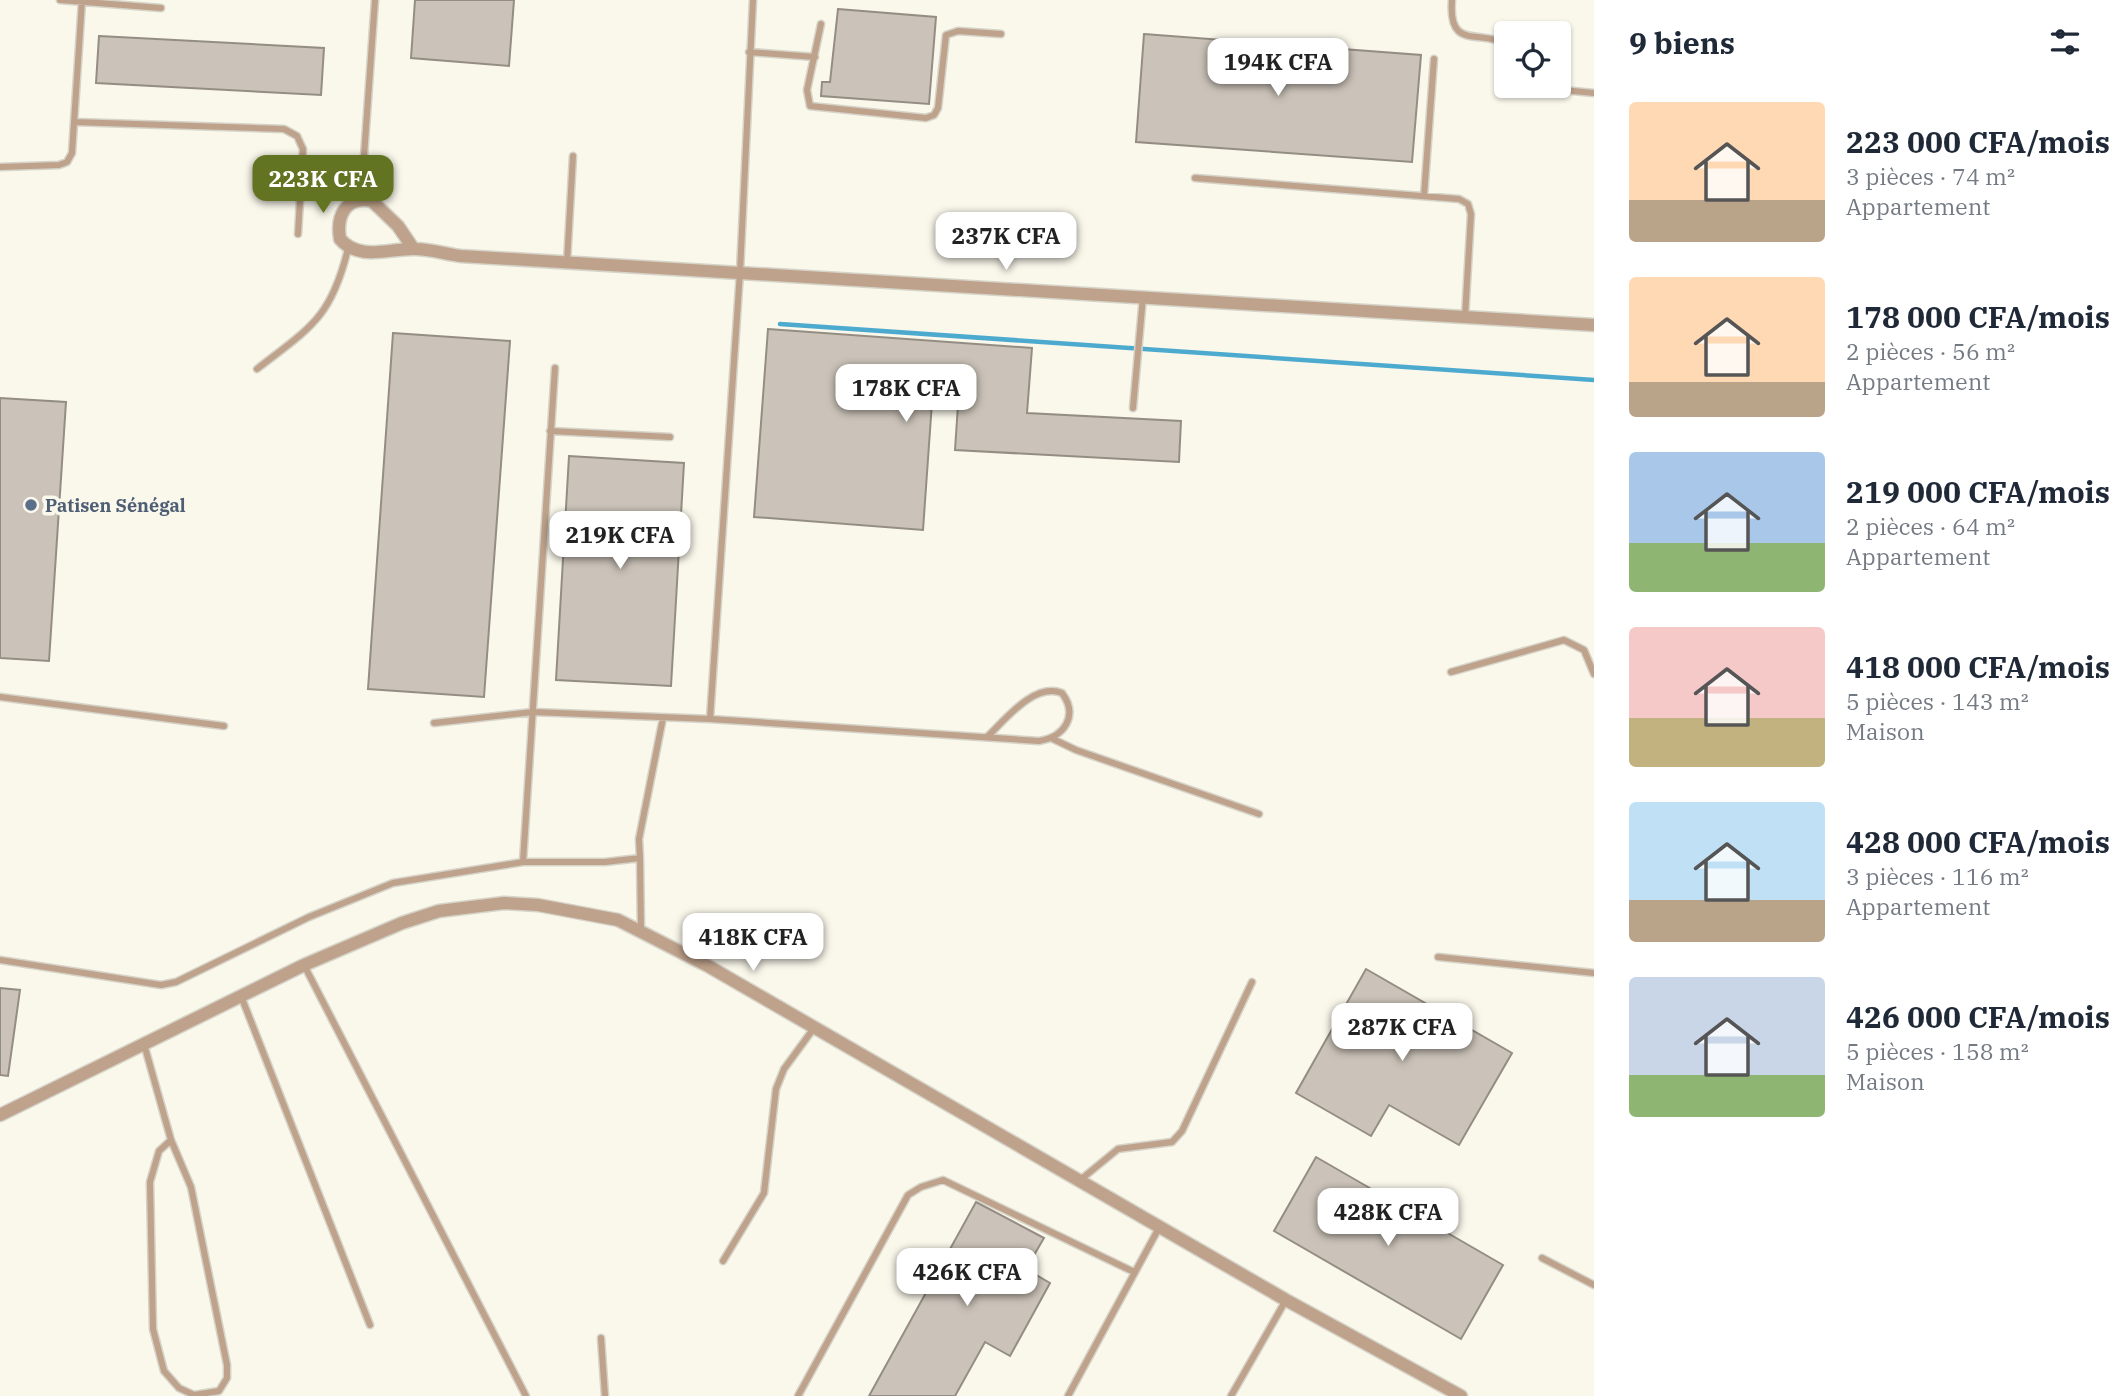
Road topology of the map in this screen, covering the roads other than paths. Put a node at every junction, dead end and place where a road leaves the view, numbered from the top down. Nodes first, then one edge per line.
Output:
1 (60, 0) edge
2 (375, 0) edge
3 (753, 0) edge
4 (1452, 0) edge
5 (82, 1) edge
6 (161, 8) dead end
7 (821, 24) dead end
8 (1001, 34) dead end
9 (1494, 42) edge
10 (750, 52) junction
11 (815, 57) junction
12 (1434, 58) dead end
13 (1571, 91) edge
14 (1594, 93) edge
15 (74, 122) junction
16 (573, 156) dead end
17 (0, 167) edge
18 (1195, 178) dead end
19 (1424, 196) junction
20 (361, 199) junction
21 (298, 234) dead end
22 (413, 248) junction
23 (348, 249) junction
24 (567, 262) junction
25 (740, 272) junction
26 (1143, 297) junction
27 (1465, 317) junction
28 (1594, 325) edge
29 (555, 368) dead end
30 (257, 369) dead end
31 (1133, 408) dead end
32 (550, 431) junction
33 (670, 437) dead end
34 (1451, 672) dead end
35 (1594, 674) edge
36 (0, 697) edge
37 (533, 712) junction
38 (663, 718) junction
39 (710, 719) junction
40 (434, 723) dead end
41 (225, 726) dead end
42 (987, 737) junction
43 (1053, 738) junction
44 (1259, 814) dead end
45 (640, 858) junction
46 (523, 862) junction
47 (641, 929) junction
48 (1437, 957) dead end
49 (0, 960) edge
50 (304, 965) junction
51 (1594, 973) edge
52 (1252, 982) dead end
53 (241, 995) junction
54 (814, 1028) junction
55 (144, 1042) junction
56 (0, 1115) edge
57 (170, 1139) junction
58 (1079, 1181) junction
59 (1160, 1226) junction
60 (1542, 1258) dead end
61 (723, 1261) dead end
62 (1133, 1272) junction
63 (1594, 1285) edge
64 (1286, 1300) junction
65 (370, 1325) dead end
66 (601, 1338) dead end
67 (526, 1396) edge
68 (605, 1396) edge
69 (799, 1396) edge
70 (1068, 1396) edge
71 (1231, 1396) edge
72 (1461, 1396) edge

1 - 5 lane
2 - 20 lane
3 - 10 lane
4 - 9 lane
5 - 6 lane
5 - 15 lane
7 - 11 lane
8 - 11 lane
10 - 11 lane
10 - 25 lane
12 - 19 lane
13 - 14 lane
15 - 17 lane
15 - 21 lane
16 - 24 lane
18 - 19 lane
19 - 27 lane
20 - 22 street
20 - 23 street
22 - 23 street
22 - 24 street
23 - 30 lane
24 - 25 street
25 - 26 street
25 - 39 lane
26 - 27 street
26 - 31 lane
27 - 28 street
29 - 32 lane
32 - 33 lane
32 - 37 lane
34 - 35 lane
36 - 41 lane
37 - 38 lane
37 - 40 lane
37 - 46 lane
38 - 39 lane
38 - 45 lane
39 - 42 lane
42 - 43 lane
42 - 43 lane
43 - 44 lane
45 - 46 lane
45 - 47 lane
46 - 49 lane
47 - 50 street
47 - 54 street
48 - 51 lane
50 - 53 street
50 - 67 lane
52 - 58 lane
53 - 55 street
53 - 65 lane
54 - 58 street
54 - 61 lane
55 - 56 street
55 - 57 lane
57 - 57 lane
58 - 59 street
59 - 62 lane
59 - 64 street
60 - 63 lane
62 - 69 lane
62 - 70 lane
64 - 71 lane
64 - 72 street
66 - 68 lane

